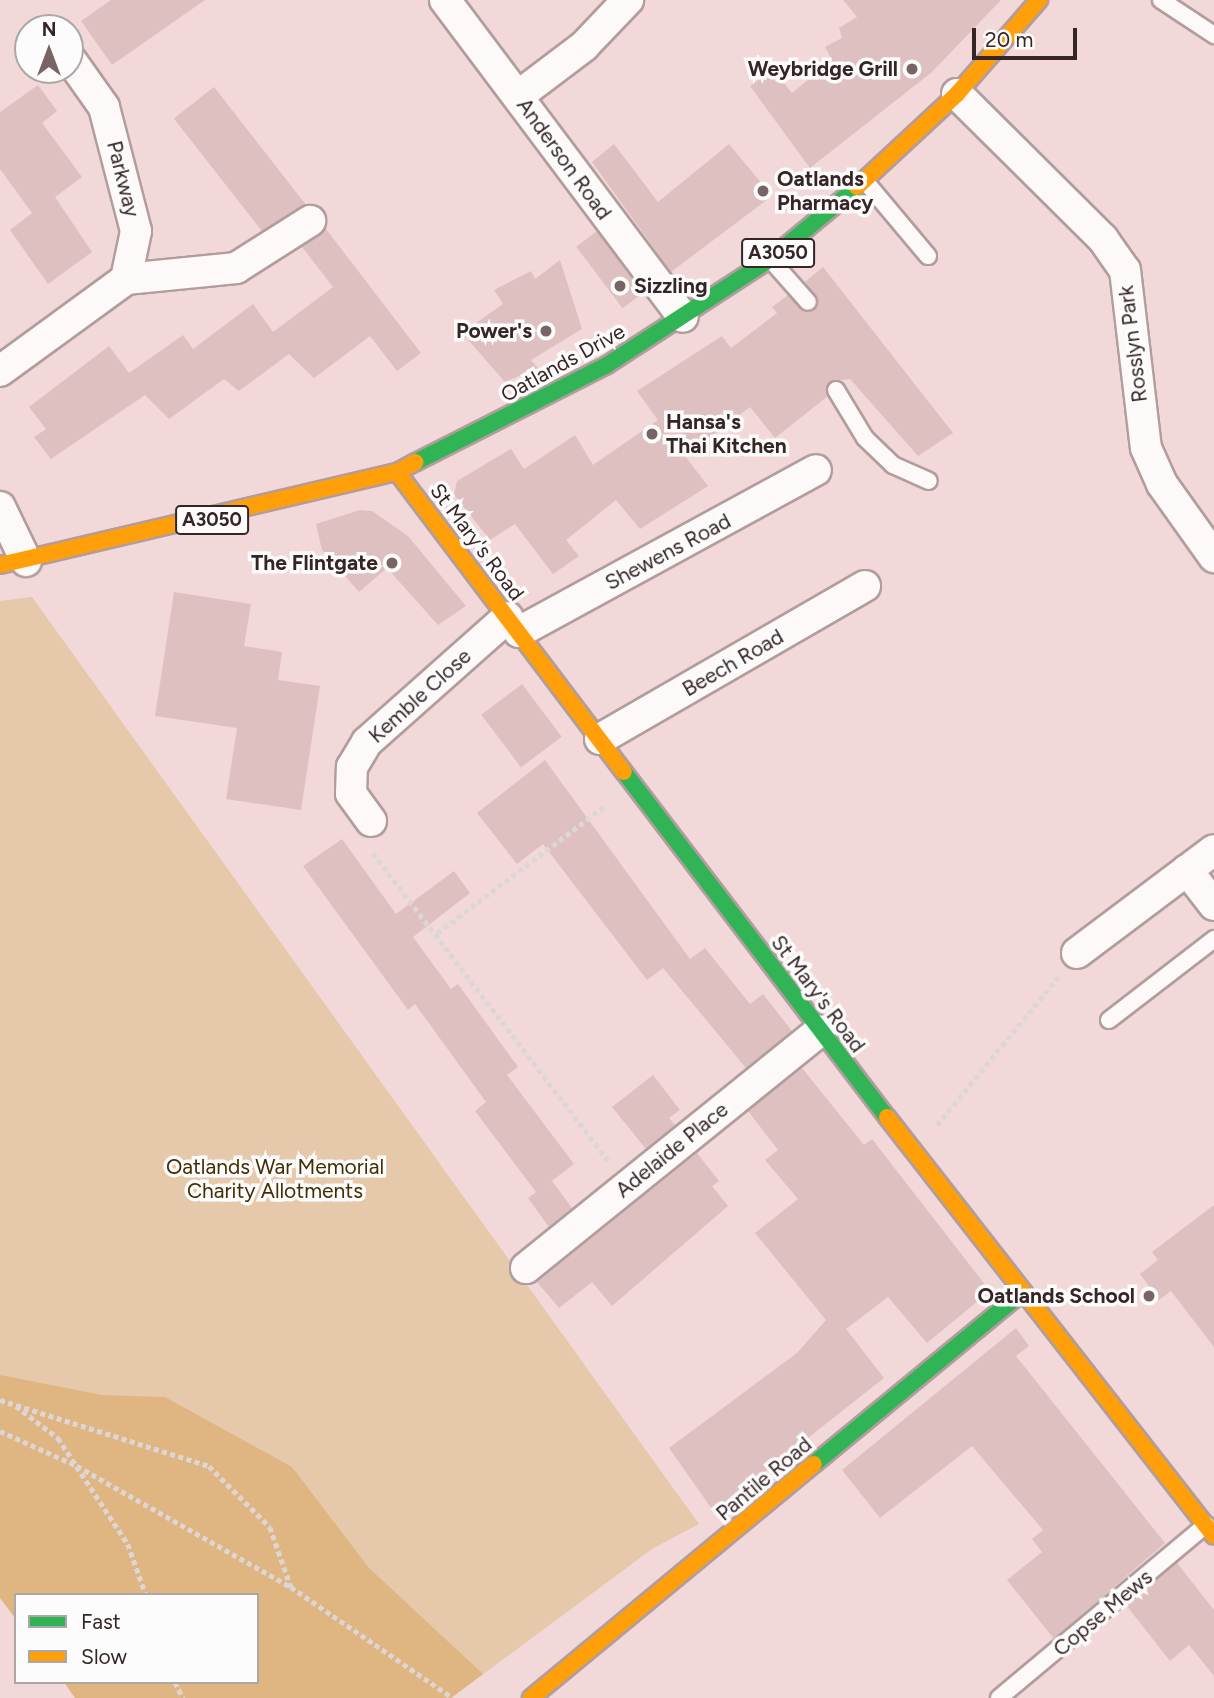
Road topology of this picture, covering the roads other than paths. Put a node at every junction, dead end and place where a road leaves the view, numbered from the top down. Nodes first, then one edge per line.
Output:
1 (445, 0) edge
2 (628, 0) edge
3 (1039, 0) edge
4 (1161, 0) edge
5 (1214, 34) edge
6 (84, 79) edge
7 (957, 94) junction
8 (518, 96) junction
9 (865, 181) junction
10 (310, 221) dead end
11 (928, 256) dead end
12 (770, 259) junction
13 (126, 279) junction
14 (808, 302) dead end
15 (683, 317) junction
16 (0, 370) edge
17 (836, 390) dead end
18 (816, 470) dead end
19 (397, 472) junction
20 (929, 481) dead end
21 (0, 507) edge
22 (1214, 557) edge
23 (13, 563) edge
24 (865, 586) dead end
25 (513, 624) junction
26 (600, 739) junction
27 (371, 821) road end
28 (1214, 850) edge
29 (1187, 870) junction
30 (1214, 905) edge
31 (1214, 939) edge
32 (1077, 953) road end
33 (1109, 1020) dead end
34 (820, 1031) junction
35 (526, 1268) dead end
36 (1023, 1292) junction
37 (1210, 1530) edge
38 (531, 1698) edge
39 (999, 1698) edge

1 - 8 street, Anderson Road
2 - 8 street
3 - 7 street, Oatlands Drive / A3050
4 - 5 lane
6 - 13 street, Parkway
7 - 9 street, Oatlands Drive / A3050
7 - 22 street, Rosslyn Park
8 - 15 street, Anderson Road
9 - 11 lane
9 - 12 street, Oatlands Drive / A3050
10 - 13 street
12 - 14 lane
12 - 15 street, Oatlands Drive / A3050
13 - 16 street
15 - 19 street, Oatlands Drive / A3050
17 - 20 lane
18 - 25 street, Shewens Road
19 - 23 street, Oatlands Drive / A3050
19 - 25 street, St Mary's Road
21 - 23 street
24 - 26 street, Beech Road
25 - 26 street, St Mary's Road
25 - 27 street, Kemble Close
26 - 34 street, St Mary's Road
28 - 29 street
29 - 30 street
29 - 32 street
31 - 33 lane
34 - 35 street, Adelaide Place
34 - 36 street, St Mary's Road
36 - 37 street, St Mary's Road
36 - 38 street, Pantile Road
37 - 39 lane, Copse Mews

